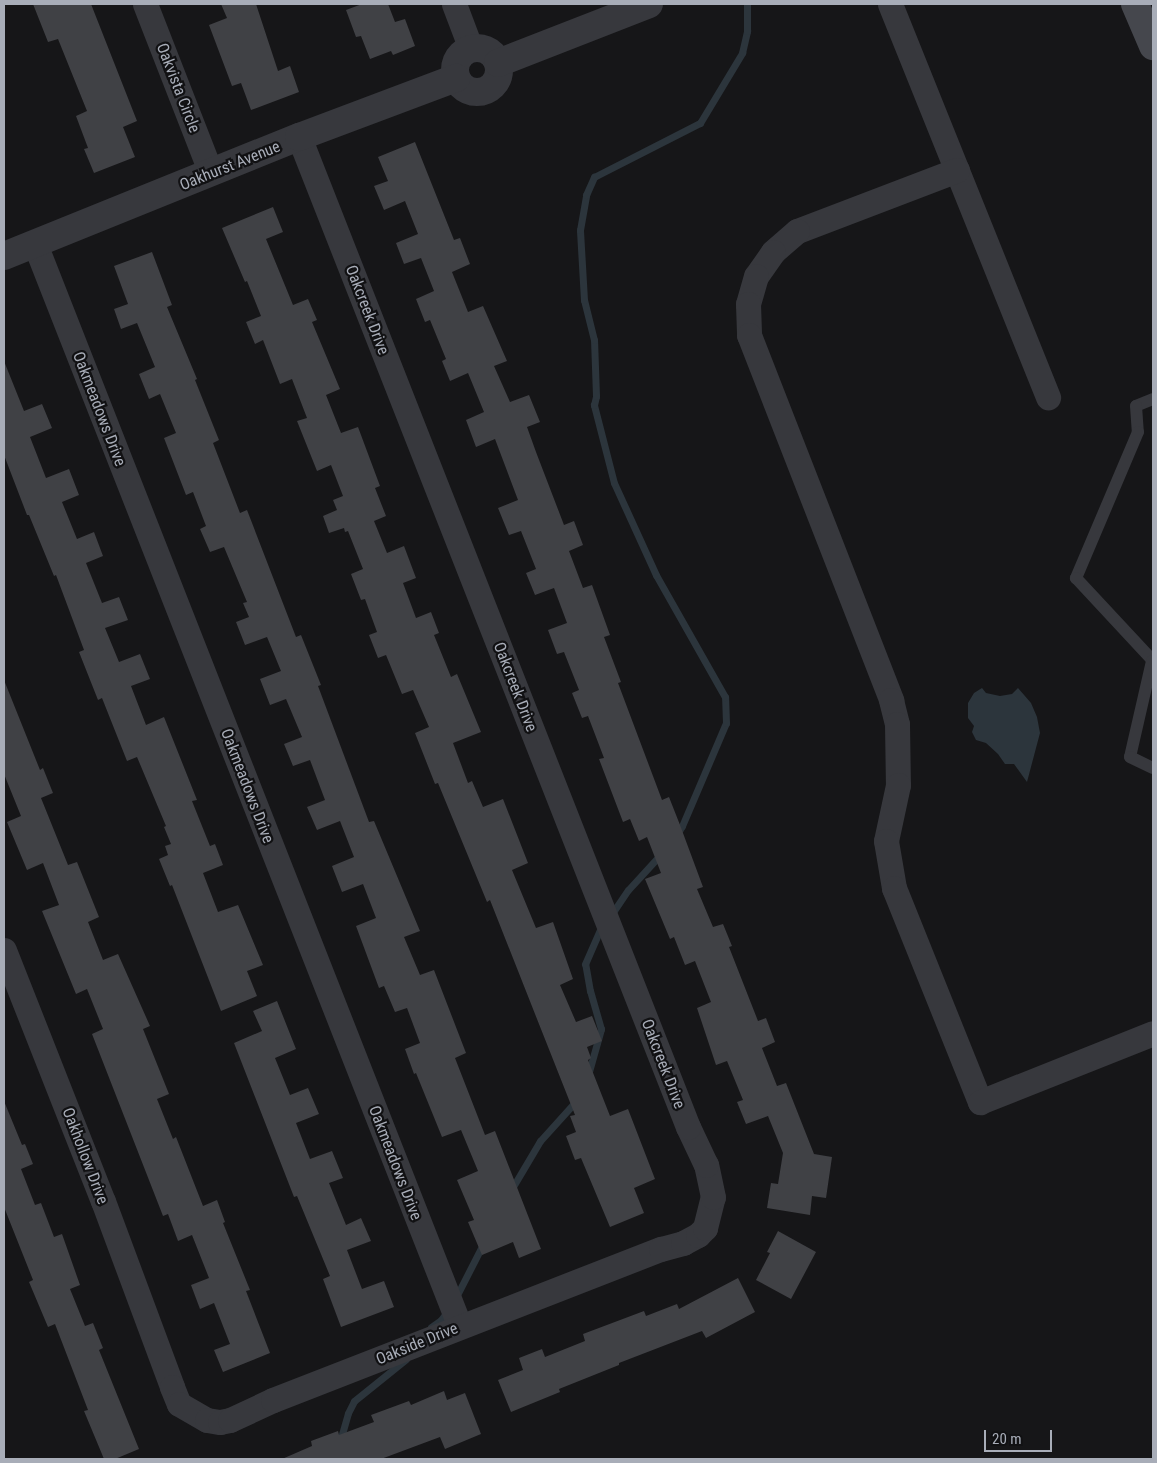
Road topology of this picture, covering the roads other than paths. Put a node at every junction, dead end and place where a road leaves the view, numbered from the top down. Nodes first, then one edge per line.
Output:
1 (145, 4) edge
2 (454, 4) edge
3 (649, 4) edge
4 (890, 4) edge
5 (1135, 4) edge
6 (1153, 46) edge
7 (471, 49) junction
8 (498, 63) junction
9 (456, 78) junction
10 (299, 137) junction
11 (957, 170) junction
12 (211, 173) junction
13 (35, 244) junction
14 (4, 256) edge
15 (1048, 397) dead end
16 (1153, 399) edge
17 (1153, 661) edge
18 (1153, 768) edge
19 (4, 950) edge
20 (1153, 1033) edge
21 (698, 1235) joint
22 (457, 1326) junction
23 (164, 1362) joint

1 - 12 street, Oakvista Circle
2 - 7 street
3 - 8 street
4 - 11 street
5 - 6 main road
7 - 8 street
7 - 9 street
8 - 9 street
9 - 10 street, Oakhurst Avenue
10 - 12 street, Oakhurst Avenue
10 - 21 street, Oakcreek Drive
11 - 15 street
11 - 20 street
12 - 13 street, Oakhurst Avenue
13 - 14 street, Oakhurst Avenue
13 - 22 street, Oakmeadows Drive
16 - 17 lane
17 - 18 lane
19 - 23 street, Oakhollow Drive
21 - 22 street, Oakside Drive
22 - 23 street, Oakside Drive

